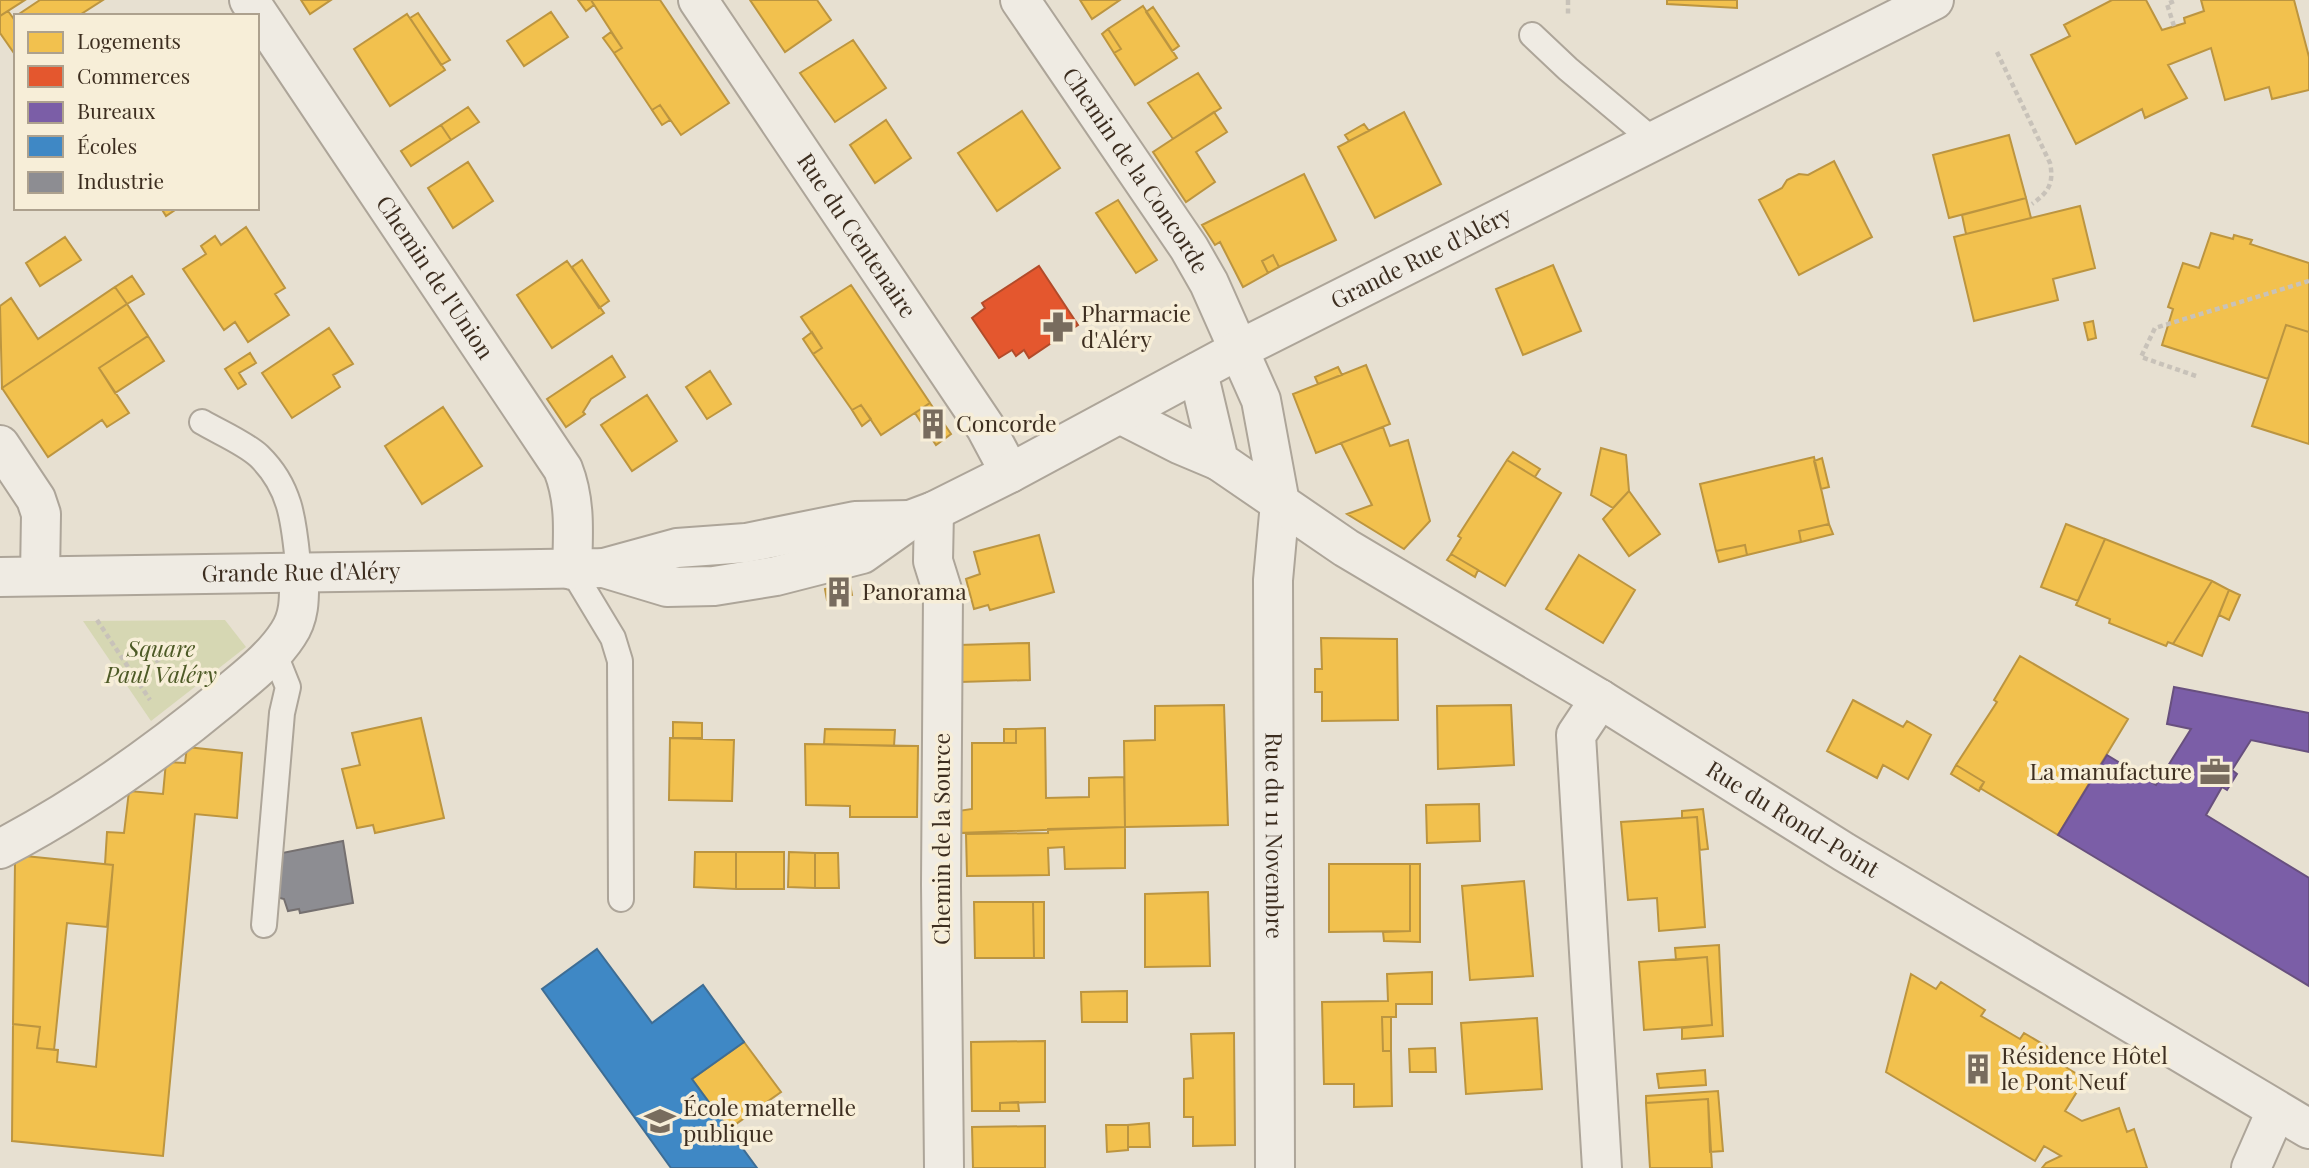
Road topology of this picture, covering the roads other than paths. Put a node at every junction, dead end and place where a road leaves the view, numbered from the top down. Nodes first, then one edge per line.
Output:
1 (698, 0) edge
2 (1020, 0) edge
3 (1934, 0) edge
4 (259, 15) edge
5 (1532, 35) dead end
6 (1654, 141) junction
7 (1240, 349) junction
8 (1198, 372) junction
9 (1120, 414) junction
10 (202, 422) dead end
11 (0, 446) edge
12 (1219, 461) junction
13 (1010, 473) junction
14 (1280, 503) junction
15 (922, 515) junction
16 (588, 569) junction
17 (299, 573) junction
18 (54, 576) junction
19 (0, 577) edge
20 (274, 652) junction
21 (1600, 699) junction
22 (0, 849) edge
23 (621, 900) dead end
24 (264, 925) dead end
25 (2293, 1120) edge
26 (944, 1168) edge
27 (1275, 1168) edge
28 (1602, 1168) edge
29 (2251, 1168) edge

1 - 13 street, Rue du Centenaire
2 - 7 street, Chemin de la Concorde
3 - 6 street, Grande Rue d'Aléry
4 - 16 street, Chemin de l'Union
5 - 6 lane
6 - 7 street, Grande Rue d'Aléry
7 - 8 street, Grande Rue d'Aléry
7 - 14 street
8 - 9 street, Grande Rue d'Aléry
8 - 12 street
9 - 12 street, Rue du Rond-Point
9 - 13 street, Grande Rue d'Aléry
10 - 17 lane
11 - 18 street
12 - 14 street, Rue du Rond-Point
13 - 15 street, Grande Rue d'Aléry
14 - 21 street, Rue du Rond-Point
14 - 27 street, Rue du 11 Novembre
15 - 16 street, Grande Rue d'Aléry
15 - 26 street, Chemin de la Source
16 - 17 street, Grande Rue d'Aléry
16 - 23 lane
17 - 18 street, Grande Rue d'Aléry
17 - 20 street
18 - 19 street, Grande Rue d'Aléry
20 - 22 street
20 - 24 lane
21 - 25 street, Rue du Rond-Point
21 - 28 street
25 - 29 street

